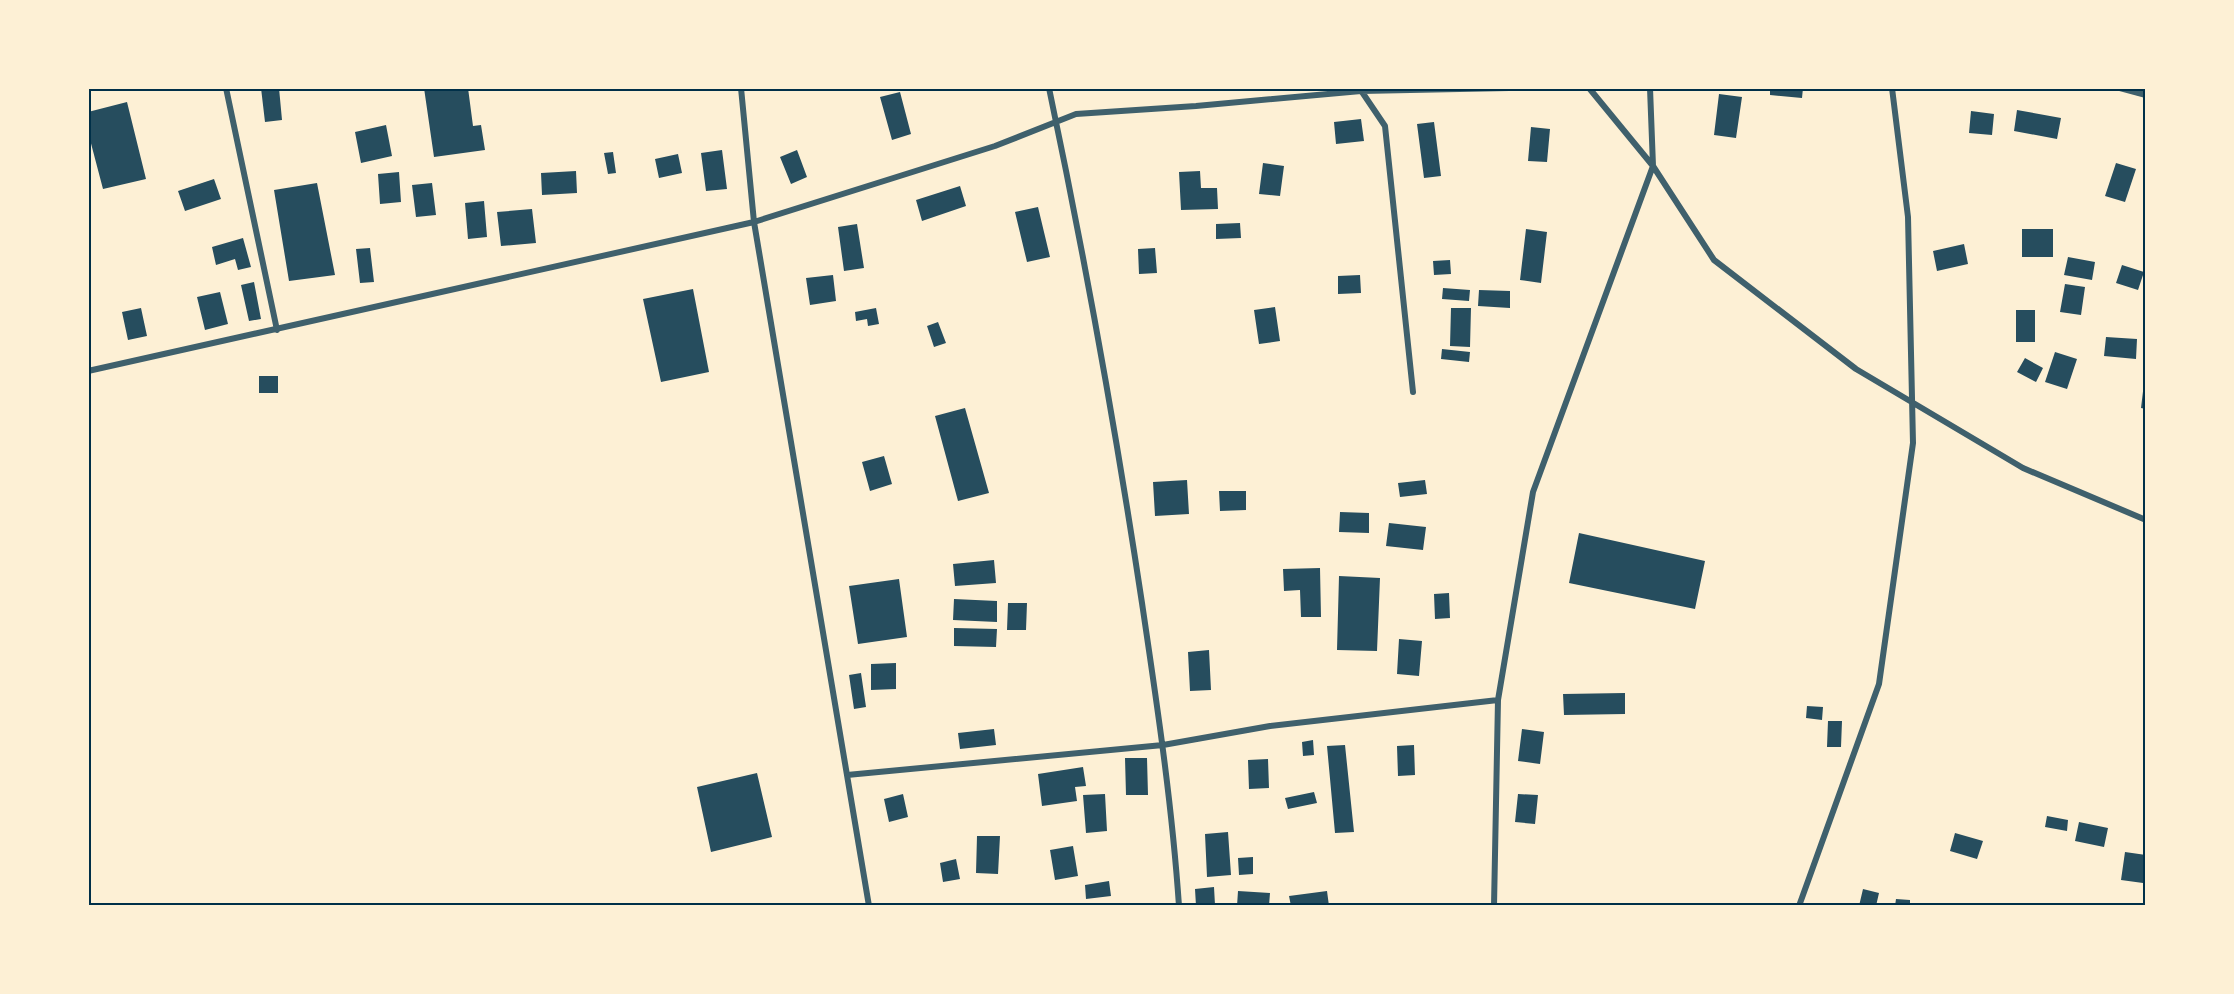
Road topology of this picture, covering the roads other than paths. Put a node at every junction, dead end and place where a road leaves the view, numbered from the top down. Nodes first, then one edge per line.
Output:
1 (226, 88) edge
2 (741, 88) edge
3 (1049, 88) edge
4 (1509, 88) edge
5 (1589, 88) edge
6 (1650, 88) edge
7 (1892, 88) edge
8 (2120, 88) edge
9 (1360, 90) edge
10 (2145, 95) edge
11 (1056, 122) junction
12 (1653, 166) junction
13 (754, 222) junction
14 (277, 330) junction
15 (88, 371) edge
16 (1413, 392) dead end
17 (1912, 403) junction
18 (2145, 520) edge
19 (1498, 700) junction
20 (1163, 745) junction
21 (847, 775) junction
22 (869, 906) edge
23 (1179, 906) edge
24 (1494, 906) edge
25 (1799, 906) edge

1 - 14 street
2 - 13 street
3 - 11 street
4 - 9 street
5 - 12 street
6 - 12 street
7 - 17 street
8 - 10 street
9 - 11 street
9 - 16 street
11 - 13 street
11 - 20 street
12 - 17 street
12 - 19 street
13 - 14 street
13 - 21 street
14 - 15 street
17 - 18 street
17 - 25 street
19 - 20 street
19 - 24 street
20 - 21 street
20 - 23 street
21 - 22 street

